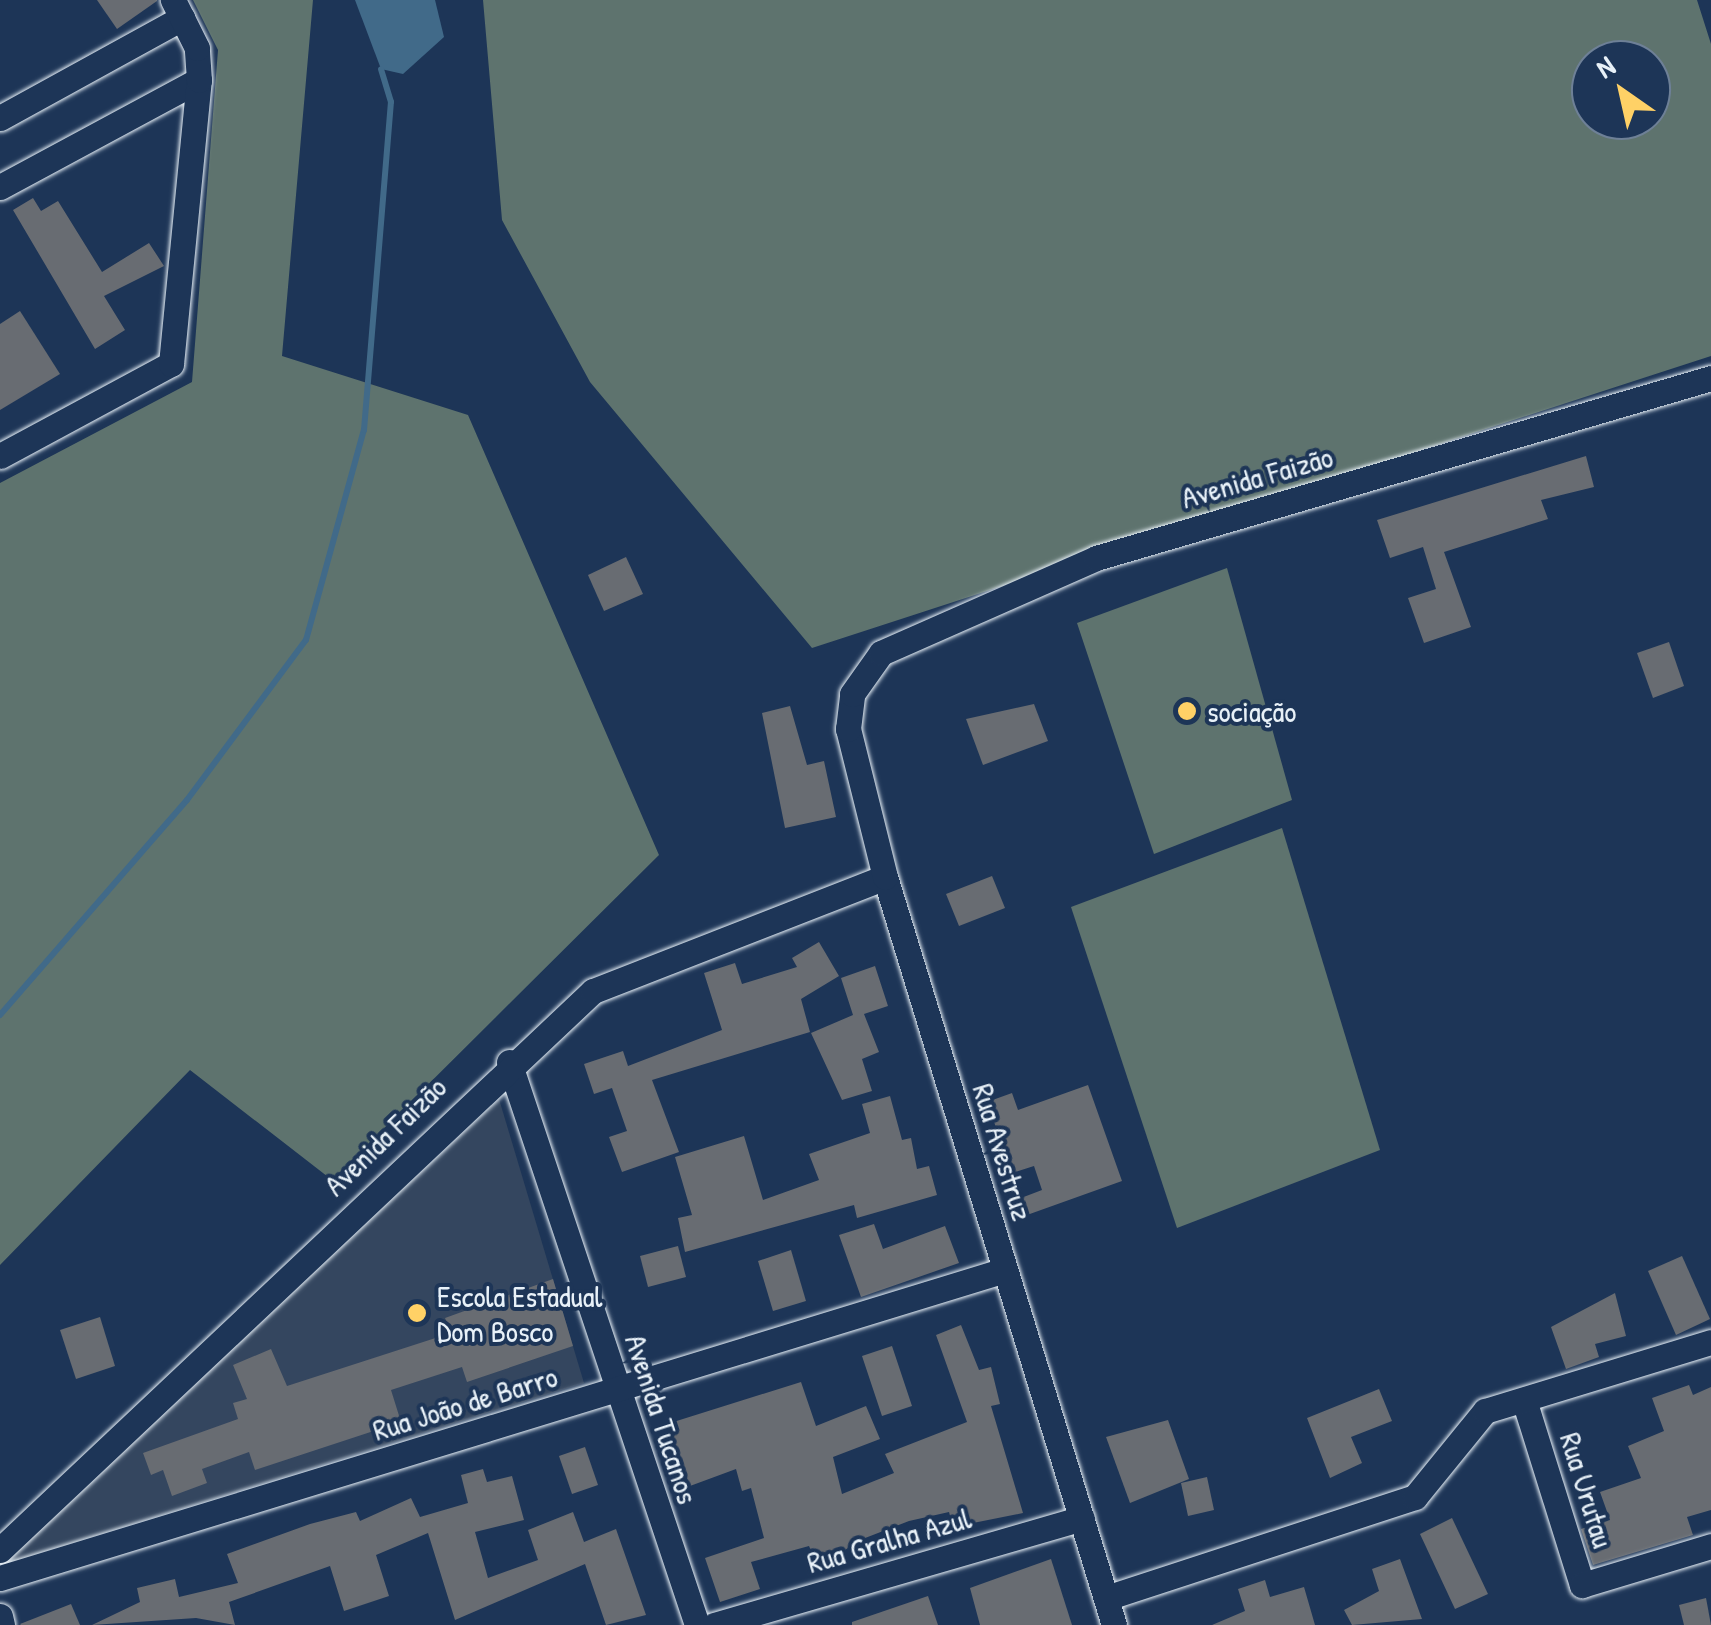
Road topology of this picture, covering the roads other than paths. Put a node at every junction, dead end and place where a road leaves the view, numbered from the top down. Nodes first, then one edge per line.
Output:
1 (178, 9) edge
2 (199, 80) junction
3 (0, 118) edge
4 (0, 187) edge
5 (1711, 378) edge
6 (0, 456) edge
7 (852, 694) joint
8 (884, 878) junction
9 (509, 1062) junction
10 (1005, 1270) junction
11 (1711, 1342) edge
12 (619, 1390) junction
13 (1524, 1400) junction
14 (1082, 1518) junction
15 (1711, 1546) edge
16 (0, 1550) edge
17 (0, 1578) edge
18 (1106, 1598) junction
19 (0, 1616) edge
20 (2, 1625) edge
21 (697, 1625) edge
22 (714, 1625) edge
23 (1114, 1625) edge

1 - 2 street
1 - 3 street
2 - 4 street
2 - 6 street
5 - 7 street, Avenida Faizão
7 - 8 street, Rua Avestruz
8 - 9 street, Avenida Faizão
8 - 10 street, Rua Avestruz
9 - 12 street, Avenida Tucanos
9 - 16 street, Avenida Faizão
10 - 12 street, Rua João de Barro
10 - 14 street, Rua Avestruz
11 - 13 street
12 - 17 street, Rua João de Barro
12 - 21 street, Avenida Tucanos
13 - 15 street, Rua Urutau
13 - 18 street
14 - 18 street, Rua Avestruz
14 - 22 street, Rua Gralha Azul
18 - 23 street, Rua Avestruz
19 - 20 street

